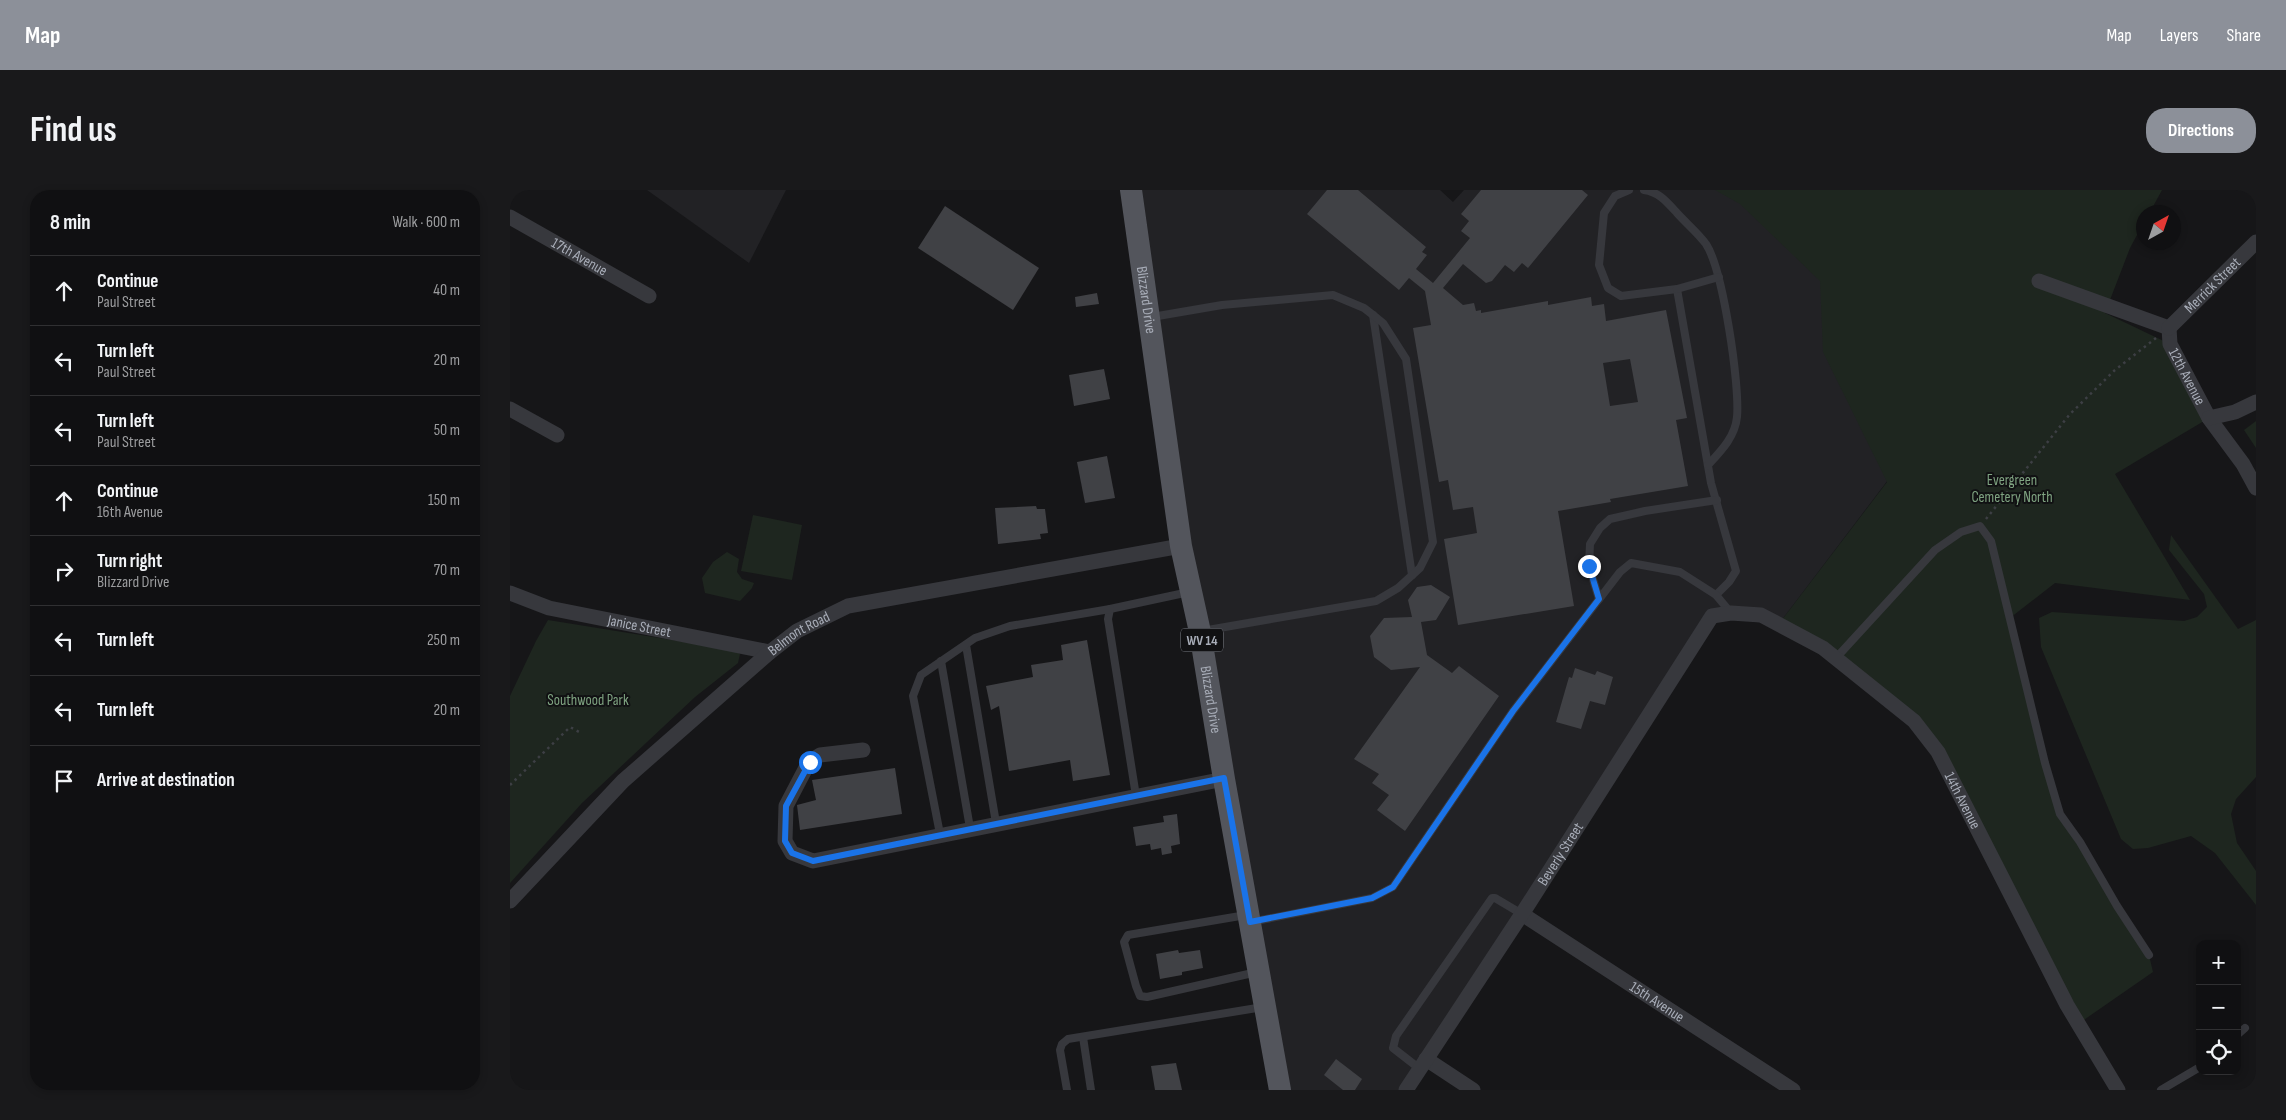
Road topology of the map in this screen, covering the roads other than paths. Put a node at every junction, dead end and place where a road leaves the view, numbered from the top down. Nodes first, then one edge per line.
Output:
1 (1131, 190) edge
2 (1629, 190) edge
3 (1644, 190) edge
4 (510, 217) edge
5 (2256, 242) edge
6 (1719, 277) junction
7 (2039, 281) dead end
8 (1677, 289) junction
9 (649, 296) dead end
10 (1373, 315) junction
11 (1149, 318) junction
12 (2169, 328) junction
13 (2256, 402) edge
14 (510, 409) edge
15 (2209, 418) junction
16 (557, 435) dead end
17 (1708, 465) junction
18 (2256, 488) edge
19 (1717, 500) junction
20 (1181, 546) junction
21 (1412, 575) junction
22 (1191, 591) junction
23 (510, 592) edge
24 (1716, 595) junction
25 (1599, 599) junction
26 (1110, 608) junction
27 (1731, 613) junction
28 (1712, 616) joint
29 (1200, 632) junction
30 (966, 645) junction
31 (770, 652) junction
32 (1836, 658) junction
33 (941, 661) junction
34 (863, 750) dead end
35 (1224, 778) junction
36 (1136, 796) junction
37 (996, 823) junction
38 (970, 828) junction
39 (940, 834) junction
40 (510, 901) edge
41 (1522, 914) junction
42 (1249, 919) junction
43 (2149, 956) dead end
44 (1259, 972) junction
45 (1265, 1006) junction
46 (2246, 1028) dead end
47 (2241, 1032) edge
48 (1083, 1037) junction
49 (1423, 1064) junction
50 (2196, 1069) edge
51 (1067, 1090) edge
52 (1091, 1090) edge
53 (1280, 1090) edge
54 (1406, 1090) edge
55 (1474, 1090) edge
56 (1792, 1090) edge
57 (2118, 1090) edge
58 (2161, 1090) edge

1 - 11 main road, Blizzard Drive / WV 14
2 - 8 lane
3 - 6 lane
4 - 9 street, 17th Avenue
5 - 12 street, Merrick Street
6 - 8 lane
6 - 17 lane
7 - 12 street, 12th Avenue
8 - 17 lane
10 - 11 lane
10 - 21 lane
10 - 21 lane
11 - 20 main road, Blizzard Drive / WV 14
12 - 15 street, 12th Avenue
13 - 15 street
14 - 16 street
15 - 18 street, 12th Avenue
17 - 19 lane
19 - 24 lane
19 - 25 lane
20 - 22 main road, Blizzard Drive / WV 14
20 - 31 street, Belmont Road
21 - 29 lane
22 - 26 lane
22 - 29 main road, Blizzard Drive / WV 14
23 - 31 street, Janice Street
24 - 25 lane
24 - 27 lane
25 - 42 lane
26 - 30 lane
26 - 36 lane
27 - 28 street, 14th Avenue
27 - 32 street, 14th Avenue
28 - 41 street, Beverly Street
29 - 35 main road, Blizzard Drive / WV 14
30 - 33 lane
30 - 37 lane
31 - 40 street, Belmont Road
32 - 43 lane
32 - 57 street, 14th Avenue
33 - 38 lane
33 - 39 lane
34 - 39 street
35 - 36 street
35 - 42 main road, Blizzard Drive / WV 14
36 - 37 street
37 - 38 street
38 - 39 street
41 - 49 street, Beverly Street
41 - 49 lane
41 - 56 street, 15th Avenue
42 - 44 main road, Blizzard Drive / WV 14
42 - 44 lane
44 - 45 main road, Blizzard Drive / WV 14
45 - 48 lane
45 - 53 main road, Blizzard Drive / WV 14
46 - 47 lane
48 - 51 lane
48 - 52 lane
49 - 54 street, Beverly Street
49 - 55 street
50 - 58 lane

